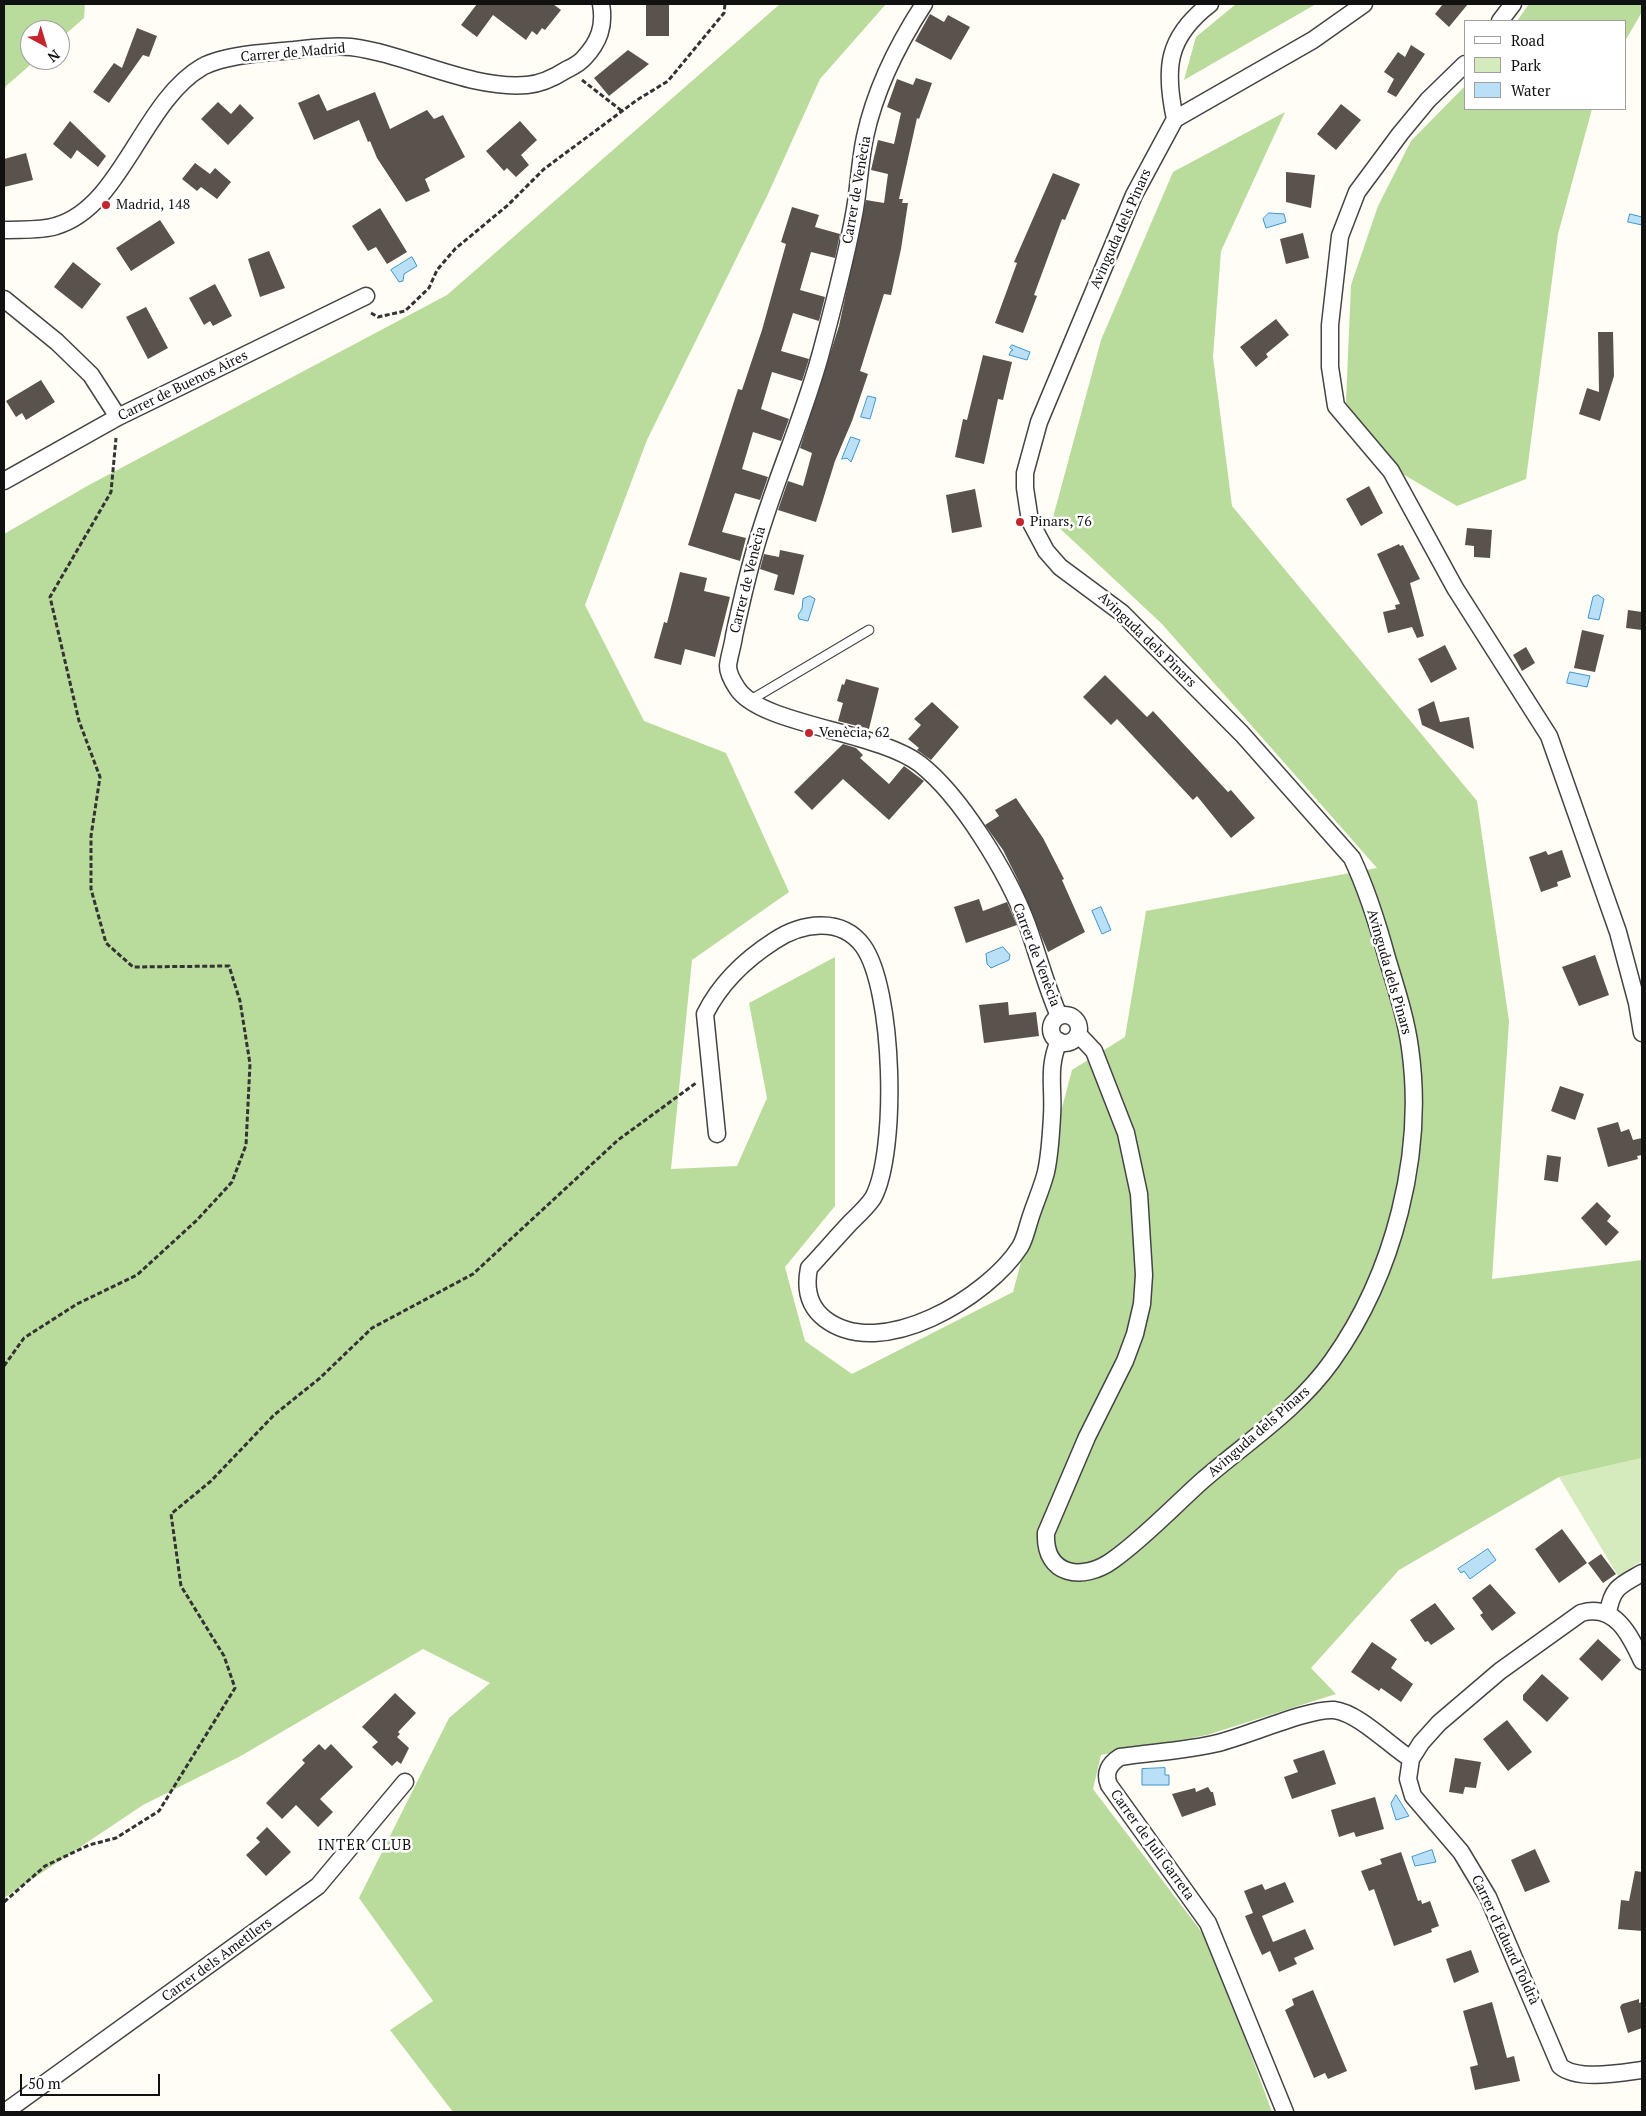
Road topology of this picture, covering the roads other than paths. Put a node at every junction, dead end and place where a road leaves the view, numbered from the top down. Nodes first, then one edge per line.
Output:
1 (601, 4) edge
2 (924, 4) edge
3 (1210, 4) edge
4 (1364, 4) edge
5 (1513, 4) edge
6 (1501, 20) edge
7 (1464, 65) edge
8 (1175, 119) junction
9 (4, 230) edge
10 (4, 299) edge
11 (360, 300) road end
12 (118, 417) junction
13 (4, 481) edge
14 (869, 630) dead end
15 (748, 702) junction
16 (1059, 1016) junction
17 (1642, 1033) edge
18 (1078, 1034) junction
19 (1059, 1042) junction
20 (717, 1134) dead end
21 (1642, 1573) edge
22 (1608, 1613) junction
23 (1642, 1661) edge
24 (1411, 1759) junction
25 (405, 1782) dead end
26 (1642, 2070) edge
27 (5, 2112) edge
28 (1285, 2112) edge

1 - 9 street, Carrer de Madrid
2 - 15 street, Carrer de Venècia
3 - 8 street
4 - 8 street
5 - 6 street
7 - 17 street
8 - 18 street, Avinguda dels Pinars
10 - 12 street
11 - 12 street, Carrer de Buenos Aires
12 - 13 street, Carrer de Buenos Aires
14 - 15 lane
15 - 16 street, Carrer de Venècia
16 - 18 street
16 - 19 street
18 - 19 street
19 - 20 street
21 - 22 street
22 - 23 street
22 - 24 street
24 - 26 street, Carrer d'Eduard Toldrà
24 - 28 street, Carrer de Juli Garreta
25 - 27 street, Carrer dels Ametllers

